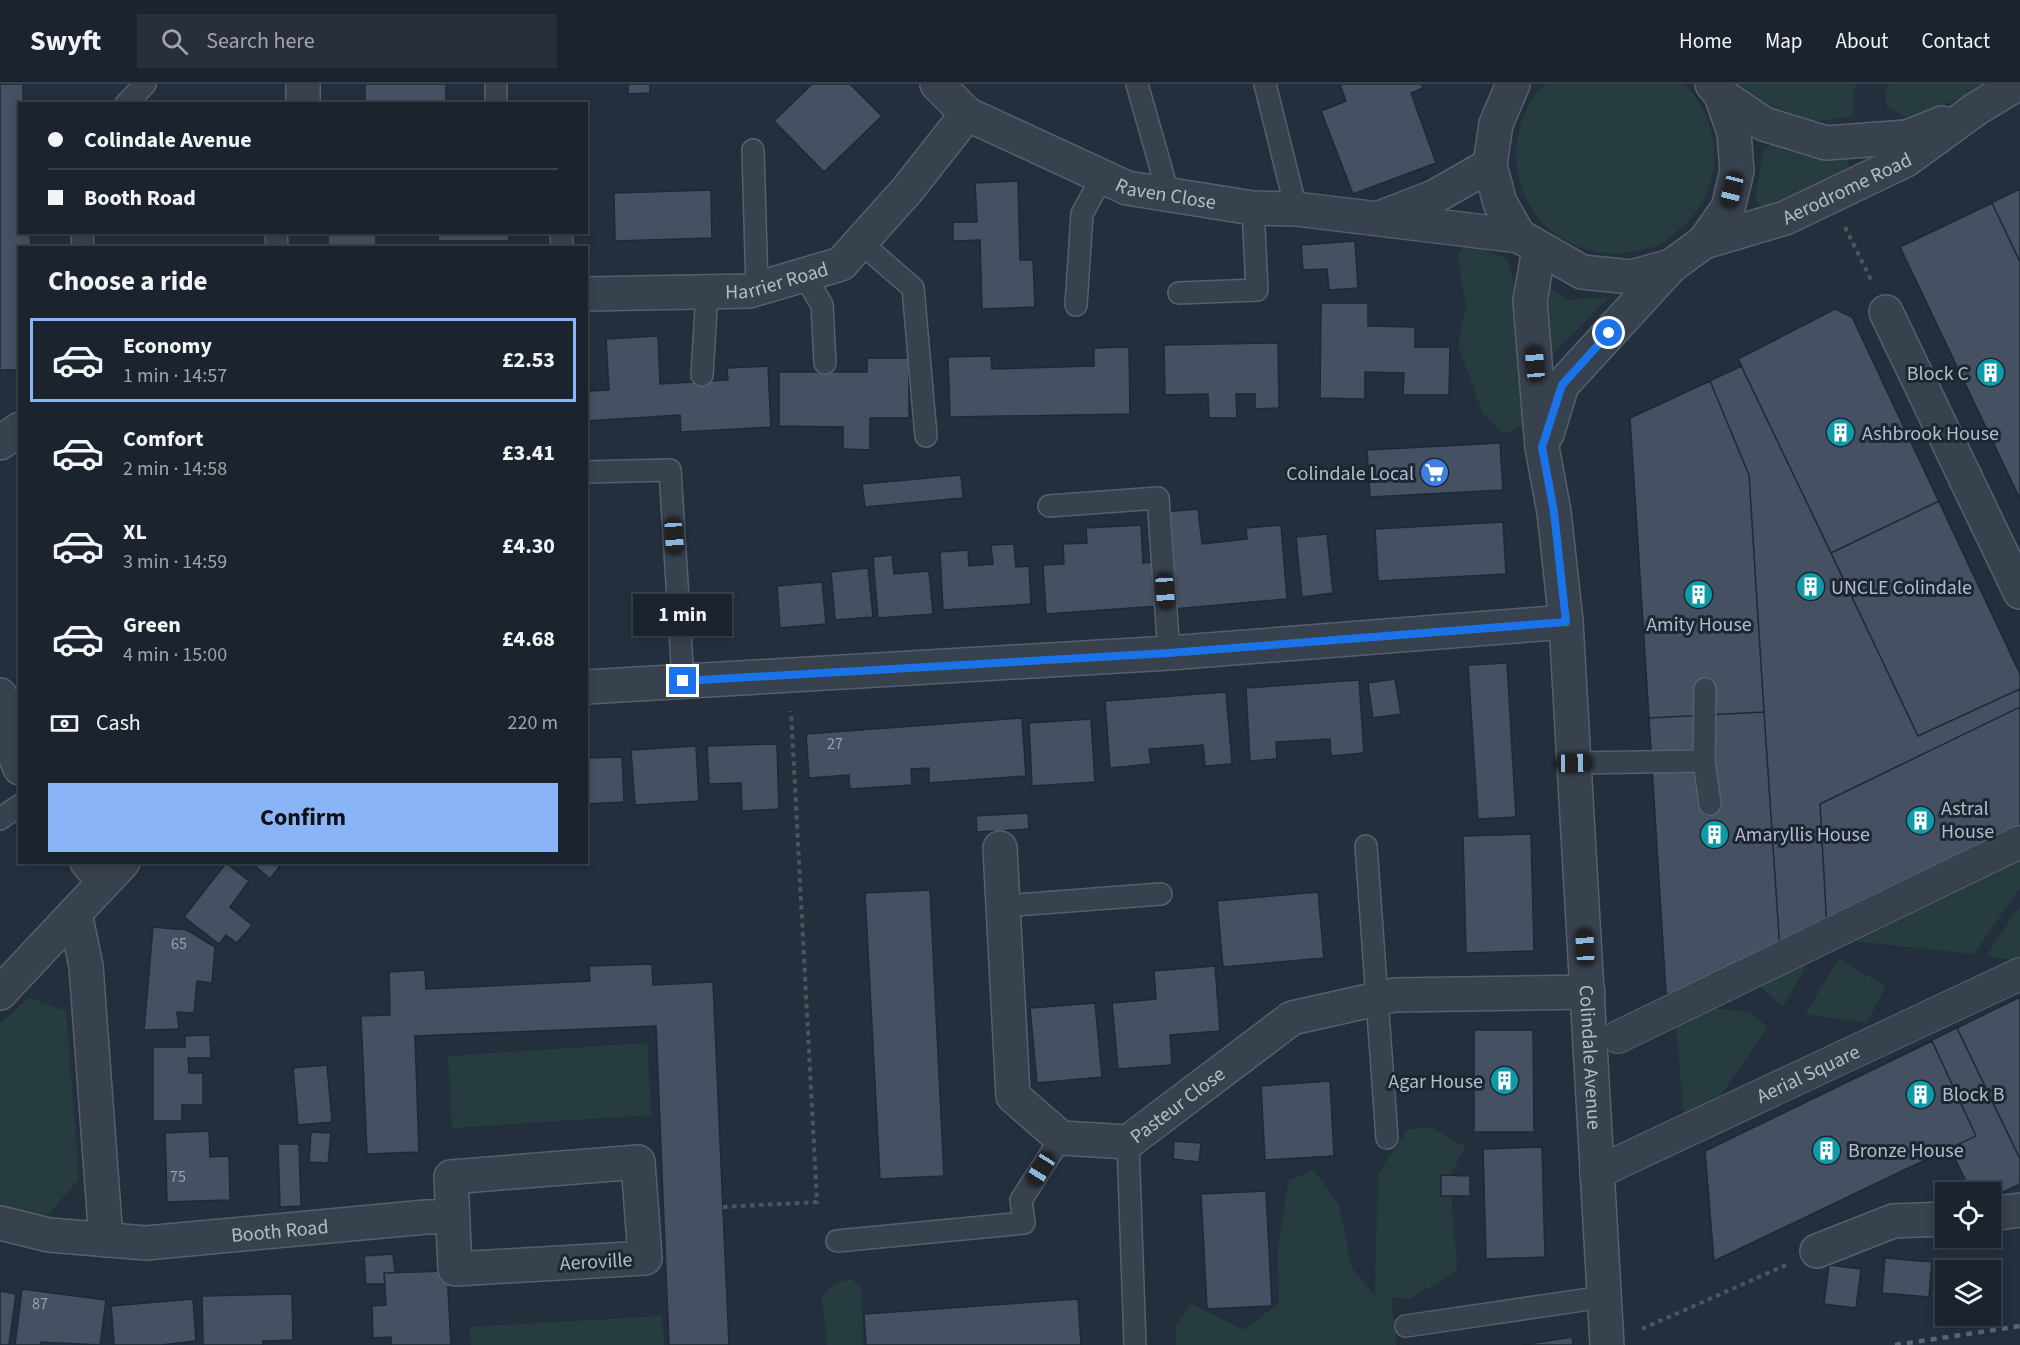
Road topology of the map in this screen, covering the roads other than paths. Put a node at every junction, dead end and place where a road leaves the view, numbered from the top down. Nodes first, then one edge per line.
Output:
1 (145, 84) edge
2 (303, 84) edge
3 (496, 84) edge
4 (1137, 84) edge
5 (1264, 84) edge
6 (1513, 84) edge
7 (2017, 84) edge
8 (1717, 90) edge
9 (951, 94) edge
10 (128, 102) edge
11 (303, 102) edge
12 (496, 102) edge
13 (1976, 109) junction
14 (753, 150) dead end
15 (1490, 165) junction
16 (1102, 177) junction
17 (1168, 193) junction
18 (1253, 208) junction
19 (1296, 209) junction
20 (1380, 218) junction
21 (860, 242) junction
22 (1529, 242) junction
23 (1704, 242) junction
24 (1671, 266) junction
25 (804, 275) junction
26 (757, 289) junction
27 (707, 292) junction
28 (1179, 293) dead end
29 (588, 294) edge
30 (1076, 305) dead end
31 (1887, 312) road end
32 (825, 363) dead end
33 (702, 375) dead end
34 (18, 430) edge
35 (926, 436) dead end
36 (0, 443) edge
37 (1542, 447) junction
38 (588, 472) edge
39 (1049, 506) dead end
40 (2020, 592) edge
41 (1566, 622) junction
42 (1169, 653) junction
43 (683, 681) junction
44 (588, 687) edge
45 (1705, 689) dead end
46 (0, 695) edge
47 (1704, 761) junction
48 (18, 763) edge
49 (1574, 763) junction
50 (1710, 804) dead end
51 (18, 806) edge
52 (0, 819) edge
53 (2020, 842) edge
54 (1366, 846) dead end
55 (1000, 848) dead end
56 (105, 869) edge
57 (1161, 894) dead end
58 (1003, 906) junction
59 (75, 913) junction
60 (2020, 974) edge
61 (1588, 992) junction
62 (0, 993) edge
63 (1377, 999) junction
64 (1618, 1037) dead end
65 (1061, 1138) junction
66 (1387, 1138) dead end
67 (1128, 1142) junction
68 (1596, 1173) junction
69 (2020, 1210) edge
70 (2001, 1213) edge
71 (453, 1217) junction
72 (1935, 1219) edge
73 (0, 1223) edge
74 (106, 1240) junction
75 (837, 1241) dead end
76 (1817, 1251) road end
77 (1603, 1297) junction
78 (1406, 1326) dead end
79 (1620, 1339) edge
80 (1135, 1345) edge

1 - 10 lane
2 - 11 street
3 - 12 lane
4 - 17 lane
5 - 19 lane
6 - 15 street
7 - 13 street, Aerodrome Road
8 - 13 street, Aerodrome Road
8 - 23 street
9 - 16 street, Raven Close
9 - 21 street, Harrier Road
13 - 23 street, Aerodrome Road
14 - 26 lane
15 - 20 street, Raven Close
15 - 22 street
16 - 17 street, Raven Close
16 - 30 lane
17 - 18 street, Raven Close
18 - 19 street, Raven Close
18 - 28 lane
19 - 20 street, Raven Close
20 - 22 street, Raven Close
21 - 25 street, Harrier Road
21 - 35 lane
22 - 24 street
22 - 37 street, Colindale Avenue
23 - 24 street
24 - 37 street, Colindale Avenue
25 - 26 street, Harrier Road
25 - 32 lane
26 - 27 street, Harrier Road
27 - 29 street, Harrier Road
27 - 33 lane
31 - 40 street
34 - 36 street
37 - 41 street, Colindale Avenue
38 - 43 lane
39 - 42 lane
41 - 42 street
41 - 49 street, Colindale Avenue
42 - 43 street
43 - 44 street
45 - 47 lane
46 - 48 street
47 - 49 lane
47 - 50 lane
49 - 61 street, Colindale Avenue
51 - 52 lane
53 - 64 street
54 - 63 lane
55 - 58 street
56 - 59 street
57 - 58 lane
58 - 65 street
59 - 62 street
59 - 74 street
60 - 68 street, Aerial Square
61 - 63 street, Pasteur Close
61 - 68 street, Colindale Avenue
63 - 66 lane
63 - 67 street, Pasteur Close
65 - 67 street, Pasteur Close
65 - 75 lane
67 - 80 lane
68 - 77 street, Colindale Avenue
69 - 70 street
71 - 71 street, Aeroville
71 - 74 street, Booth Road
72 - 76 street
73 - 74 street, Booth Road
77 - 78 lane
77 - 79 street, Colindale Avenue

